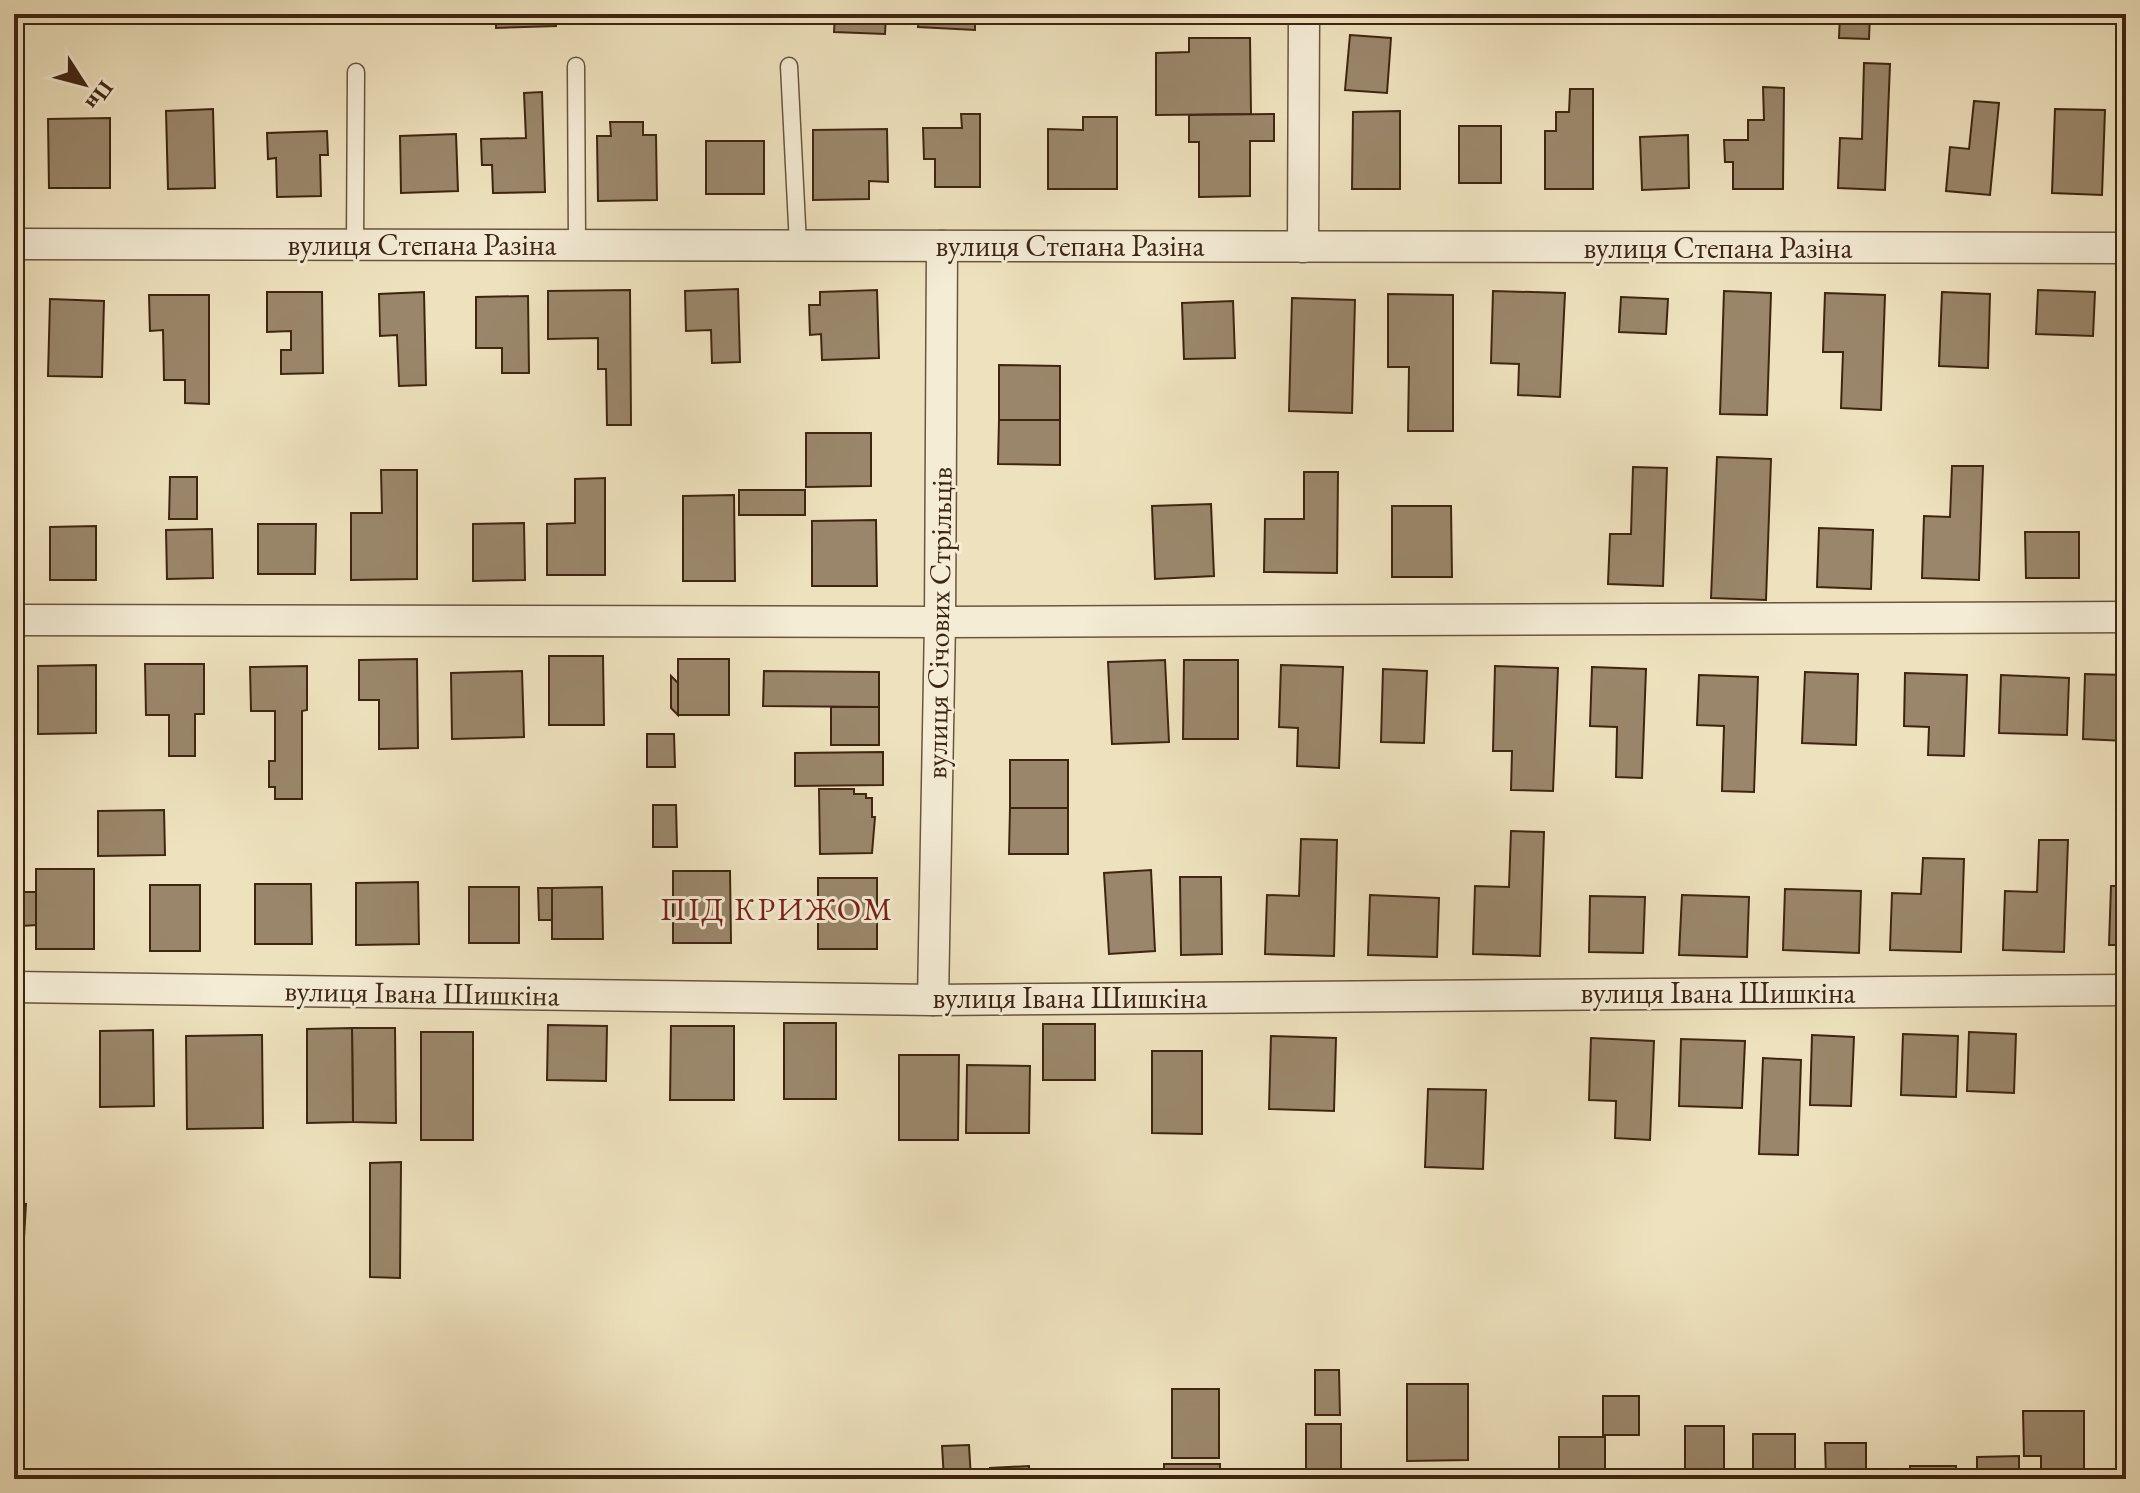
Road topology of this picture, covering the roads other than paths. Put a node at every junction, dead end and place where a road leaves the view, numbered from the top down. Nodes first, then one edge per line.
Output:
1 (1304, 14) edge
2 (576, 66) dead end
3 (789, 66) dead end
4 (356, 72) dead end
5 (14, 244) edge
6 (355, 244) junction
7 (577, 245) junction
8 (798, 245) junction
9 (942, 246) junction
10 (1303, 247) junction
11 (2126, 248) edge
12 (2126, 617) edge
13 (14, 620) edge
14 (940, 622) junction
15 (14, 987) edge
16 (2126, 990) edge
17 (933, 1000) junction

1 - 10 street
2 - 7 lane
3 - 8 lane
4 - 6 lane
5 - 6 street, вулиця Степана Разіна
6 - 7 street, вулиця Степана Разіна
7 - 8 street, вулиця Степана Разіна
8 - 9 street, вулиця Степана Разіна
9 - 10 street, вулиця Степана Разіна
9 - 14 street, вулиця Січових Стрільців
10 - 11 street, вулиця Степана Разіна
12 - 14 street
13 - 14 street
14 - 17 street, вулиця Січових Стрільців
15 - 17 street, вулиця Івана Шишкіна
16 - 17 street, вулиця Івана Шишкіна

